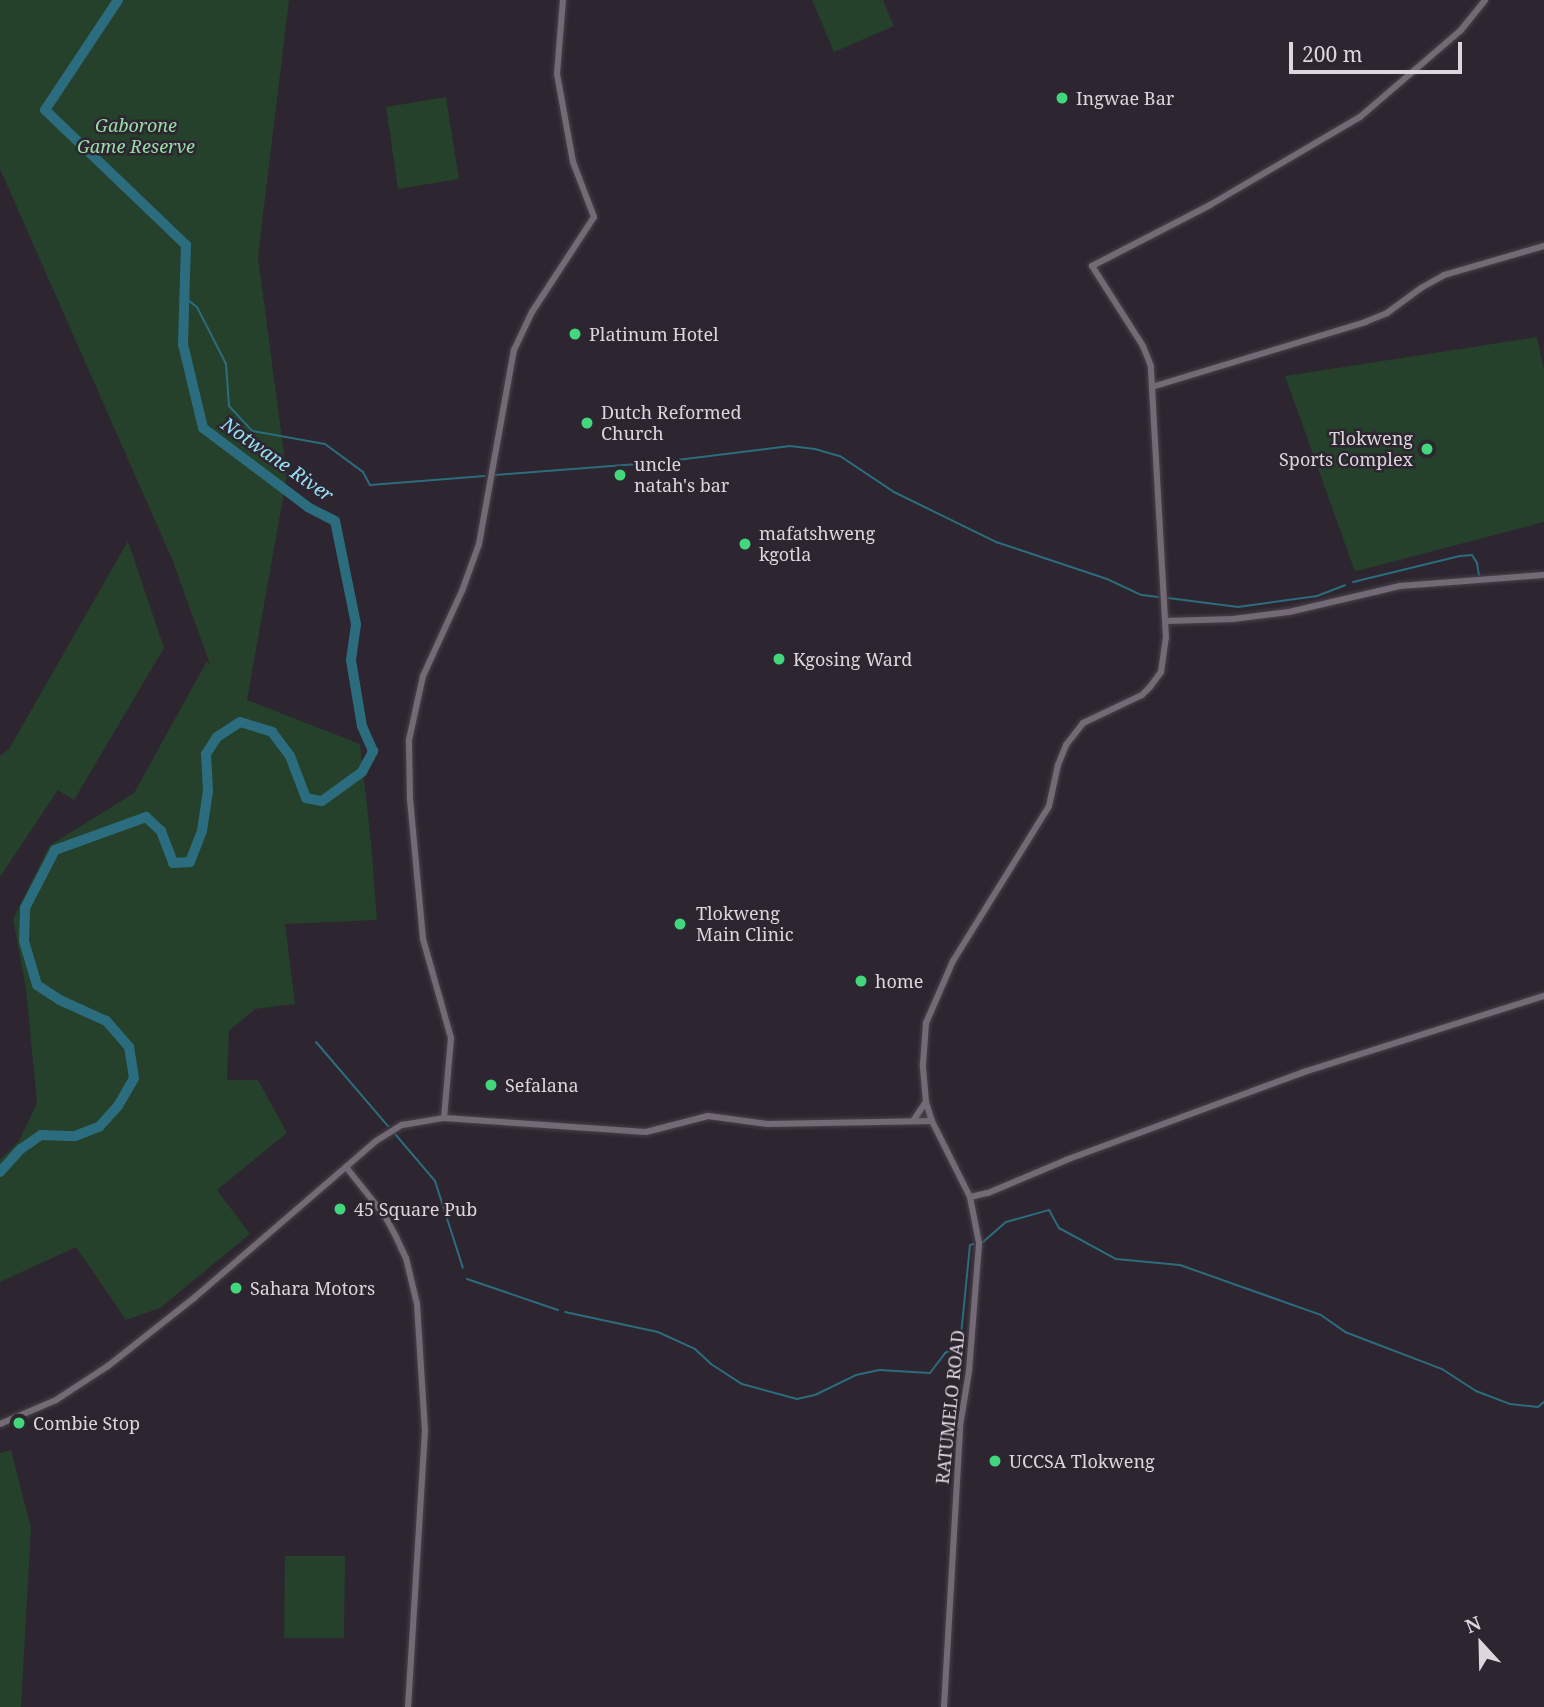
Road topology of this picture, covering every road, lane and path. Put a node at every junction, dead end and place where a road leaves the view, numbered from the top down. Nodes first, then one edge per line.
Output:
1 (563, 0) edge
2 (1485, 0) edge
3 (1544, 246) edge
4 (1154, 386) junction
5 (1544, 575) edge
6 (1167, 621) junction
7 (1544, 996) edge
8 (926, 1101) junction
9 (444, 1118) junction
10 (912, 1121) junction
11 (932, 1121) junction
12 (346, 1167) junction
13 (970, 1197) junction
14 (0, 1424) edge
15 (408, 1707) edge
16 (944, 1707) edge

1 - 9 street
2 - 4 street, RATUMELO ROAD
3 - 4 street
4 - 6 street, RATUMELO ROAD
5 - 6 street
6 - 8 street, RATUMELO ROAD
7 - 13 street
8 - 10 street
8 - 11 street, RATUMELO ROAD
9 - 10 street
9 - 12 street
10 - 11 street
11 - 13 street, RATUMELO ROAD
12 - 14 street
12 - 15 street
13 - 16 street, RATUMELO ROAD

